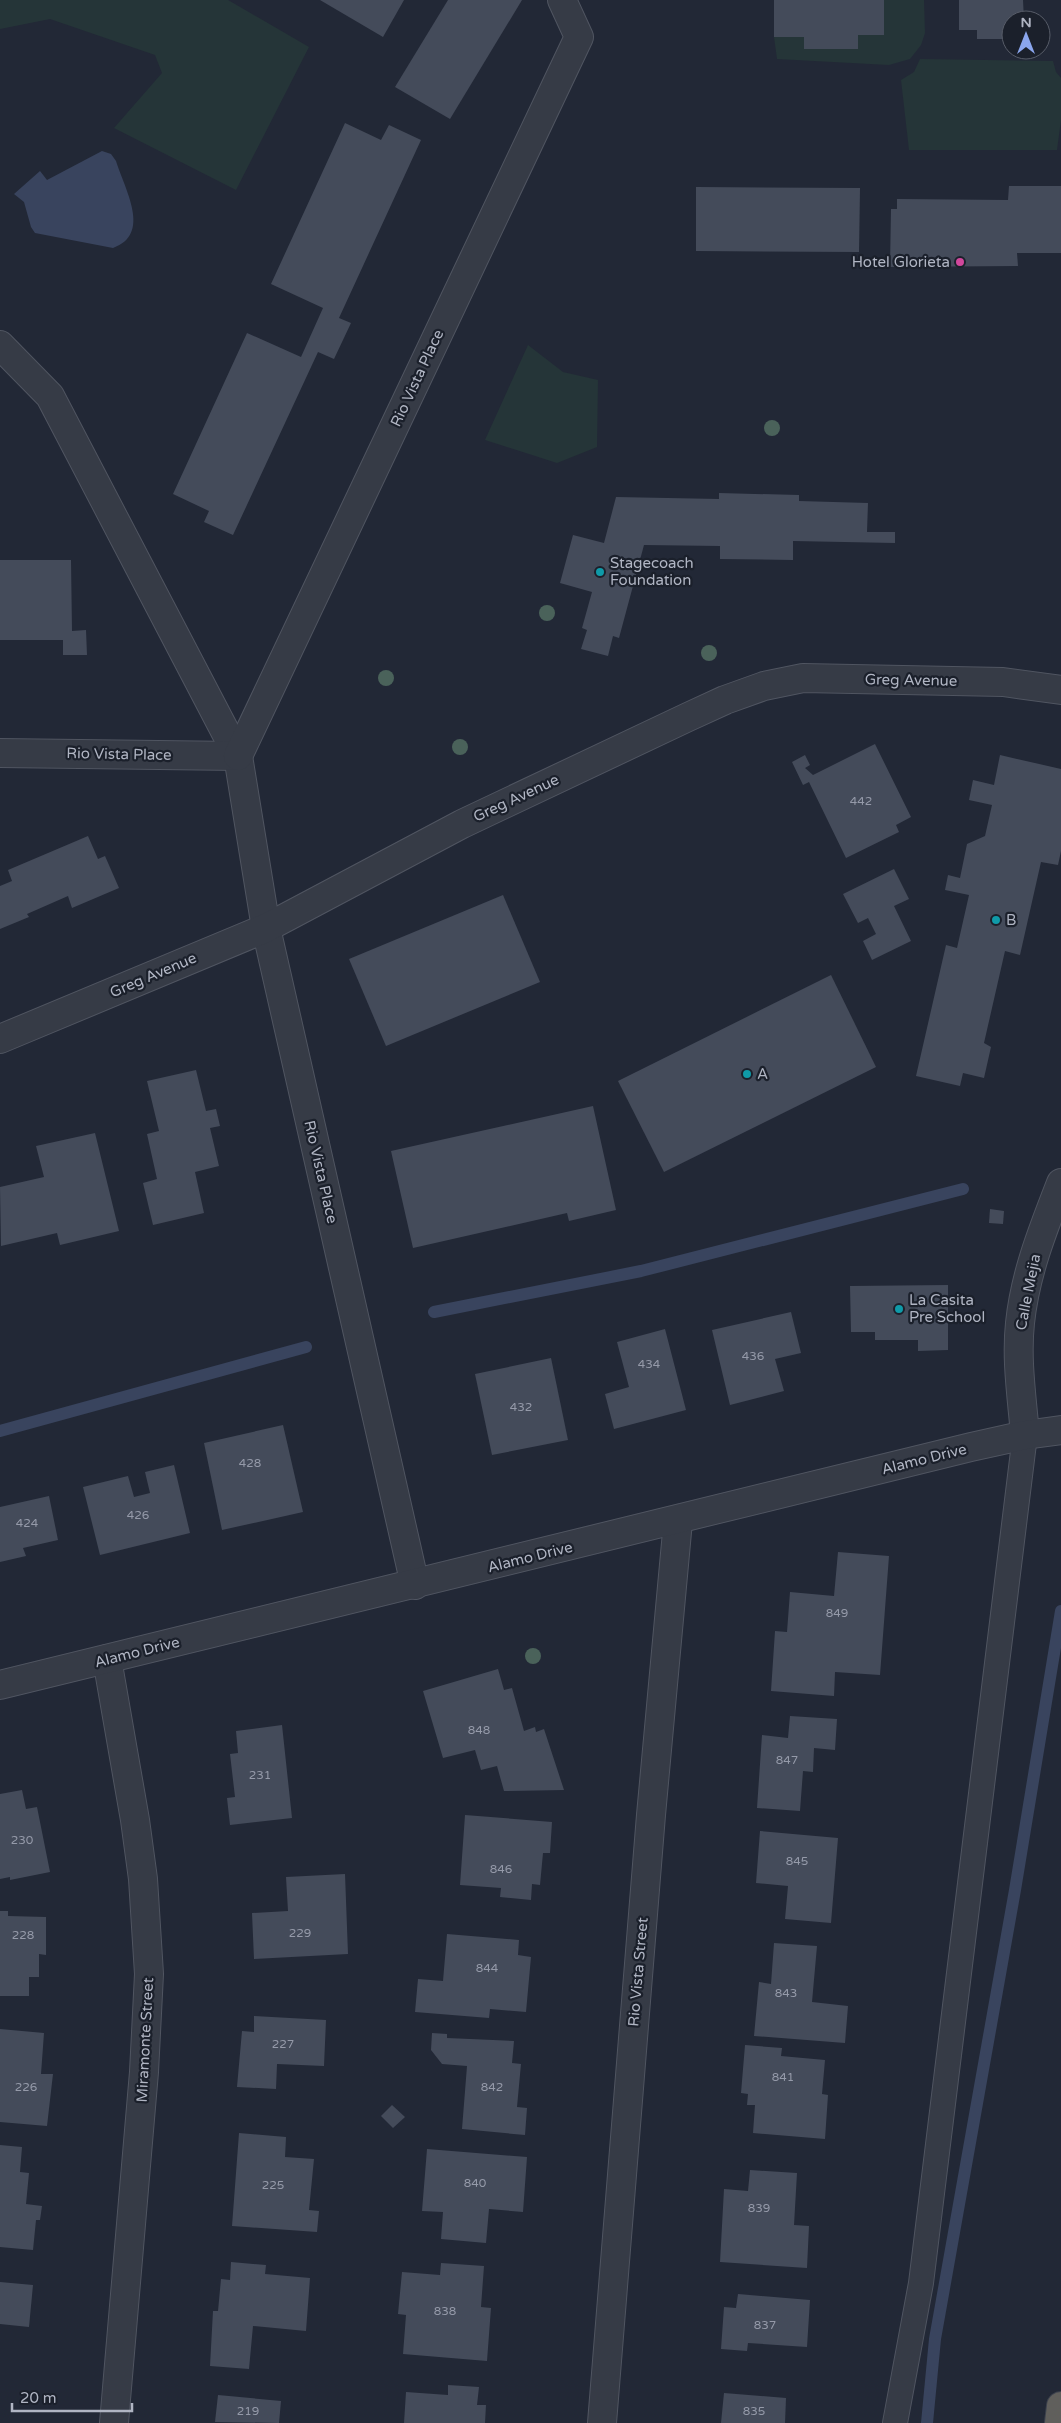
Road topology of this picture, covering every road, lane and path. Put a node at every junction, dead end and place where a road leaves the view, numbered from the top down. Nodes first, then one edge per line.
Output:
1 (562, 0) edge
2 (0, 345) edge
3 (1061, 690) edge
4 (0, 753) edge
5 (238, 756) junction
6 (266, 928) junction
7 (0, 1039) edge
8 (1061, 1183) edge
9 (1061, 1430) edge
10 (1025, 1435) junction
11 (678, 1521) junction
12 (415, 1585) junction
13 (107, 1659) junction
14 (0, 1685) edge
15 (1061, 2406) edge
16 (114, 2423) edge
17 (602, 2423) edge
18 (895, 2423) edge
19 (1059, 2423) edge

1 - 5 street, Rio Vista Place
2 - 5 street, Rio Vista Place
3 - 6 street, Greg Avenue
4 - 5 street, Rio Vista Place
5 - 6 street, Rio Vista Place
6 - 7 street, Greg Avenue
6 - 12 street, Rio Vista Place
8 - 10 street, Calle Mejia
9 - 10 street, Alamo Drive
10 - 11 street, Alamo Drive
10 - 18 lane
11 - 12 street, Alamo Drive
11 - 17 street, Rio Vista Street
12 - 13 street, Alamo Drive
13 - 14 street, Alamo Drive
13 - 16 street, Miramonte Street
15 - 19 highway

